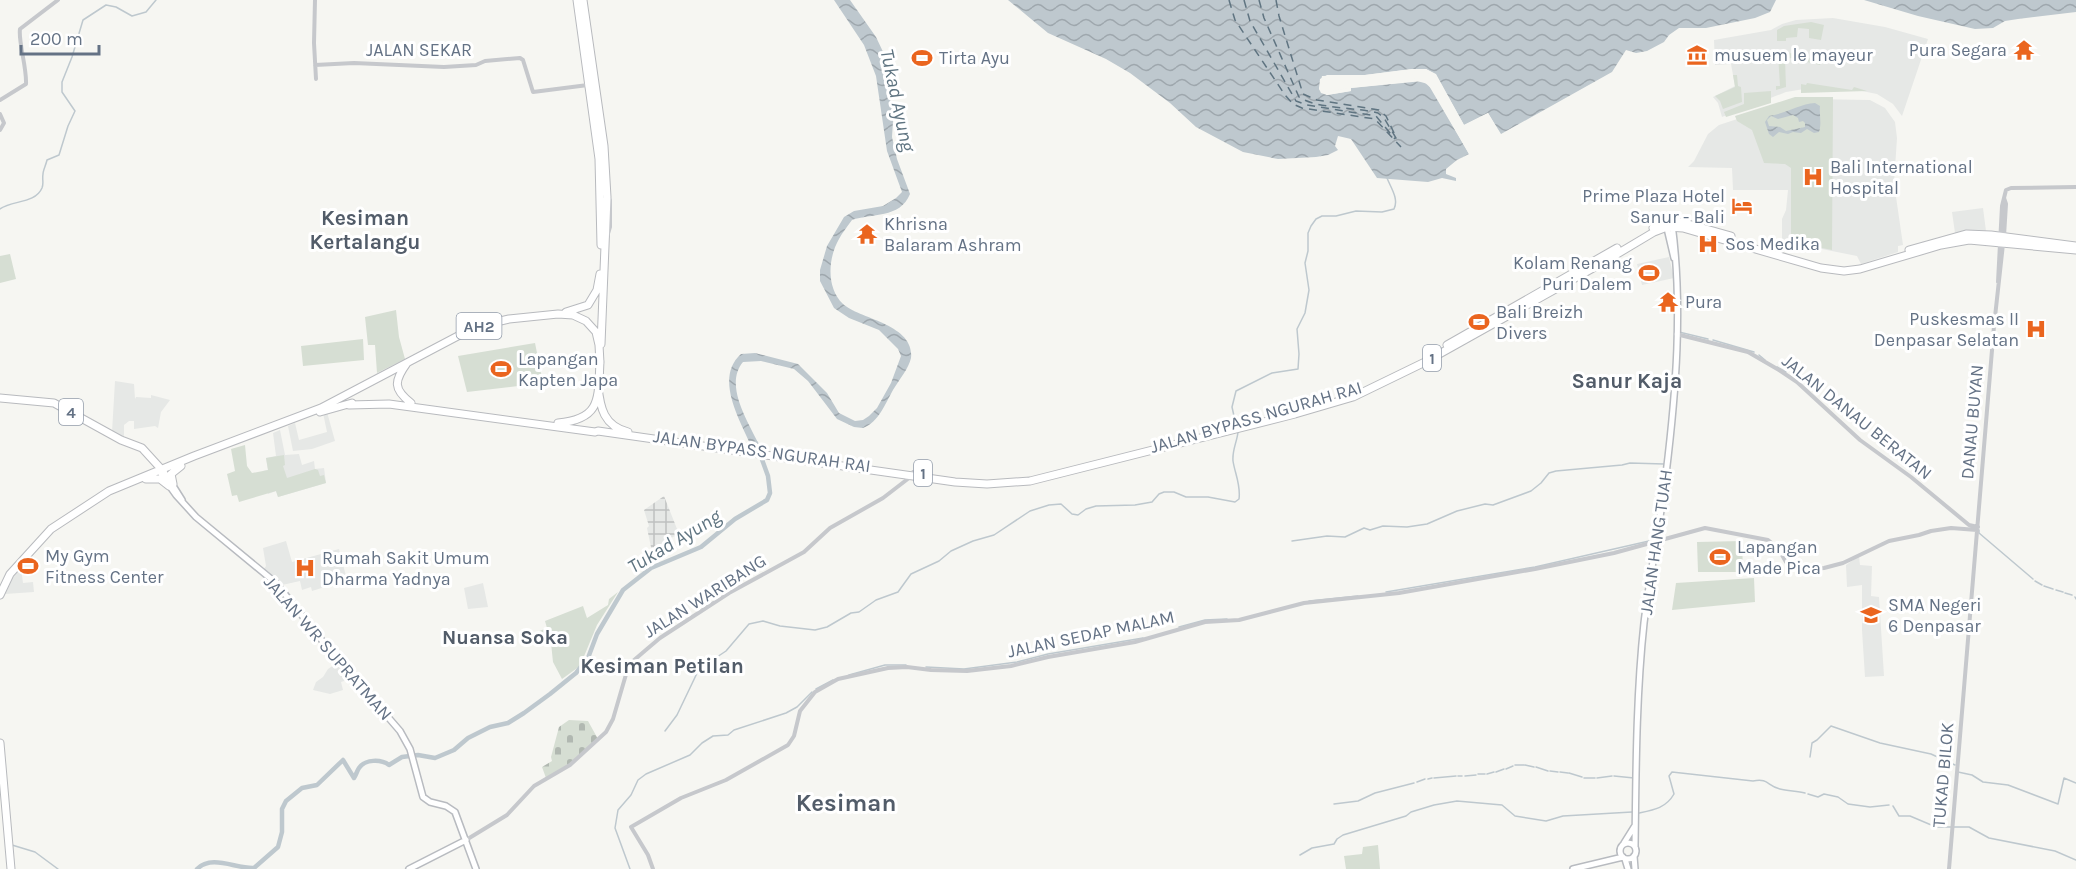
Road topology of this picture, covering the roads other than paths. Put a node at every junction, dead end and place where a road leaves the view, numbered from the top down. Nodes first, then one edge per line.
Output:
1 (58, 0) edge
2 (315, 0) edge
3 (575, 0) edge
4 (584, 0) edge
5 (315, 65) junction
6 (316, 79) dead end
7 (587, 85) junction
8 (0, 100) edge
9 (0, 114) edge
10 (0, 130) edge
11 (2076, 187) edge
12 (1669, 223) junction
13 (2001, 239) junction
14 (604, 242) junction
15 (2076, 246) edge
16 (2076, 250) edge
17 (558, 314) junction
18 (1676, 334) junction
19 (408, 362) junction
20 (600, 363) junction
21 (598, 386) junction
22 (0, 398) edge
23 (411, 403) junction
24 (349, 405) junction
25 (558, 423) junction
26 (598, 431) junction
27 (241, 441) junction
28 (752, 451) junction
29 (150, 459) junction
30 (178, 465) junction
31 (161, 472) junction
32 (913, 473) junction
33 (146, 477) junction
34 (171, 485) junction
35 (1975, 529) junction
36 (1656, 542) junction
37 (0, 595) edge
38 (1964, 685) joint
39 (0, 743) edge
40 (1635, 825) junction
41 (466, 840) junction
42 (1622, 845) junction
43 (1635, 847) junction
44 (1634, 856) junction
45 (1624, 858) junction
46 (1608, 862) junction
47 (11, 869) edge
48 (409, 869) edge
49 (476, 869) edge
50 (653, 869) edge
51 (1573, 869) edge
52 (1628, 869) edge
53 (1635, 869) edge
54 (1949, 869) edge

1 - 8 street
2 - 5 street
3 - 7 highway
4 - 14 highway
5 - 6 street
5 - 7 street, JALAN SEKAR
7 - 14 highway
9 - 10 street
11 - 13 street, DANAU BUYAN
12 - 13 highway
12 - 18 main road, JALAN HANG TUAH
12 - 32 highway, JALAN BYPASS NGURAH RAI / 1
13 - 15 highway
13 - 16 highway
13 - 35 street, DANAU BUYAN
14 - 17 highway
14 - 20 highway
17 - 19 highway, JALAN BYPASS NGURAH RAI / AH2
17 - 20 highway
18 - 35 street, JALAN DANAU BERATAN
18 - 36 main road, JALAN HANG TUAH
19 - 23 highway
19 - 27 highway, JALAN BYPASS NGURAH RAI
20 - 21 highway, JALAN BYPASS NGURAH RAI
21 - 25 highway, JALAN BYPASS NGURAH RAI
21 - 28 highway, JALAN BYPASS NGURAH RAI / 1
22 - 29 highway, JALAN WR SUPRATMAN / 4
23 - 24 highway, JALAN BYPASS NGURAH RAI
23 - 25 highway, JALAN BYPASS NGURAH RAI
24 - 26 highway, JALAN BYPASS NGURAH RAI
24 - 27 highway, JALAN BYPASS NGURAH RAI
25 - 26 highway, JALAN BYPASS NGURAH RAI / 1
26 - 28 highway, JALAN BYPASS NGURAH RAI / 1
27 - 30 highway, JALAN BYPASS NGURAH RAI
28 - 32 highway, JALAN BYPASS NGURAH RAI / 1
29 - 30 highway, 4
29 - 31 highway, JALAN WR SUPRATMAN / 4
29 - 33 highway
30 - 31 highway, JALAN BYPASS NGURAH RAI
30 - 34 highway
31 - 33 highway, JALAN BYPASS NGURAH RAI
31 - 34 main road, JALAN WR SUPRATMAN
32 - 41 street, JALAN WARIBANG
33 - 34 highway
33 - 37 highway, JALAN BYPASS NGURAH RAI
34 - 41 main road, JALAN WR SUPRATMAN
35 - 36 street
35 - 38 street, DANAU BUYAN
36 - 40 main road, JALAN HANG TUAH
36 - 50 street, JALAN SEDAP MALAM
38 - 54 street, TUKAD BILOK
39 - 47 highway
40 - 42 main road, JALAN HANG TUAH
40 - 43 main road, JALAN HANG TUAH
41 - 48 main road
41 - 49 main road, JALAN WR SUPRATMAN
42 - 43 main road
42 - 45 main road
42 - 46 main road, JALAN HANG TUAH
43 - 44 main road
44 - 45 main road
44 - 53 main road
45 - 46 main road
45 - 52 main road
46 - 51 main road

